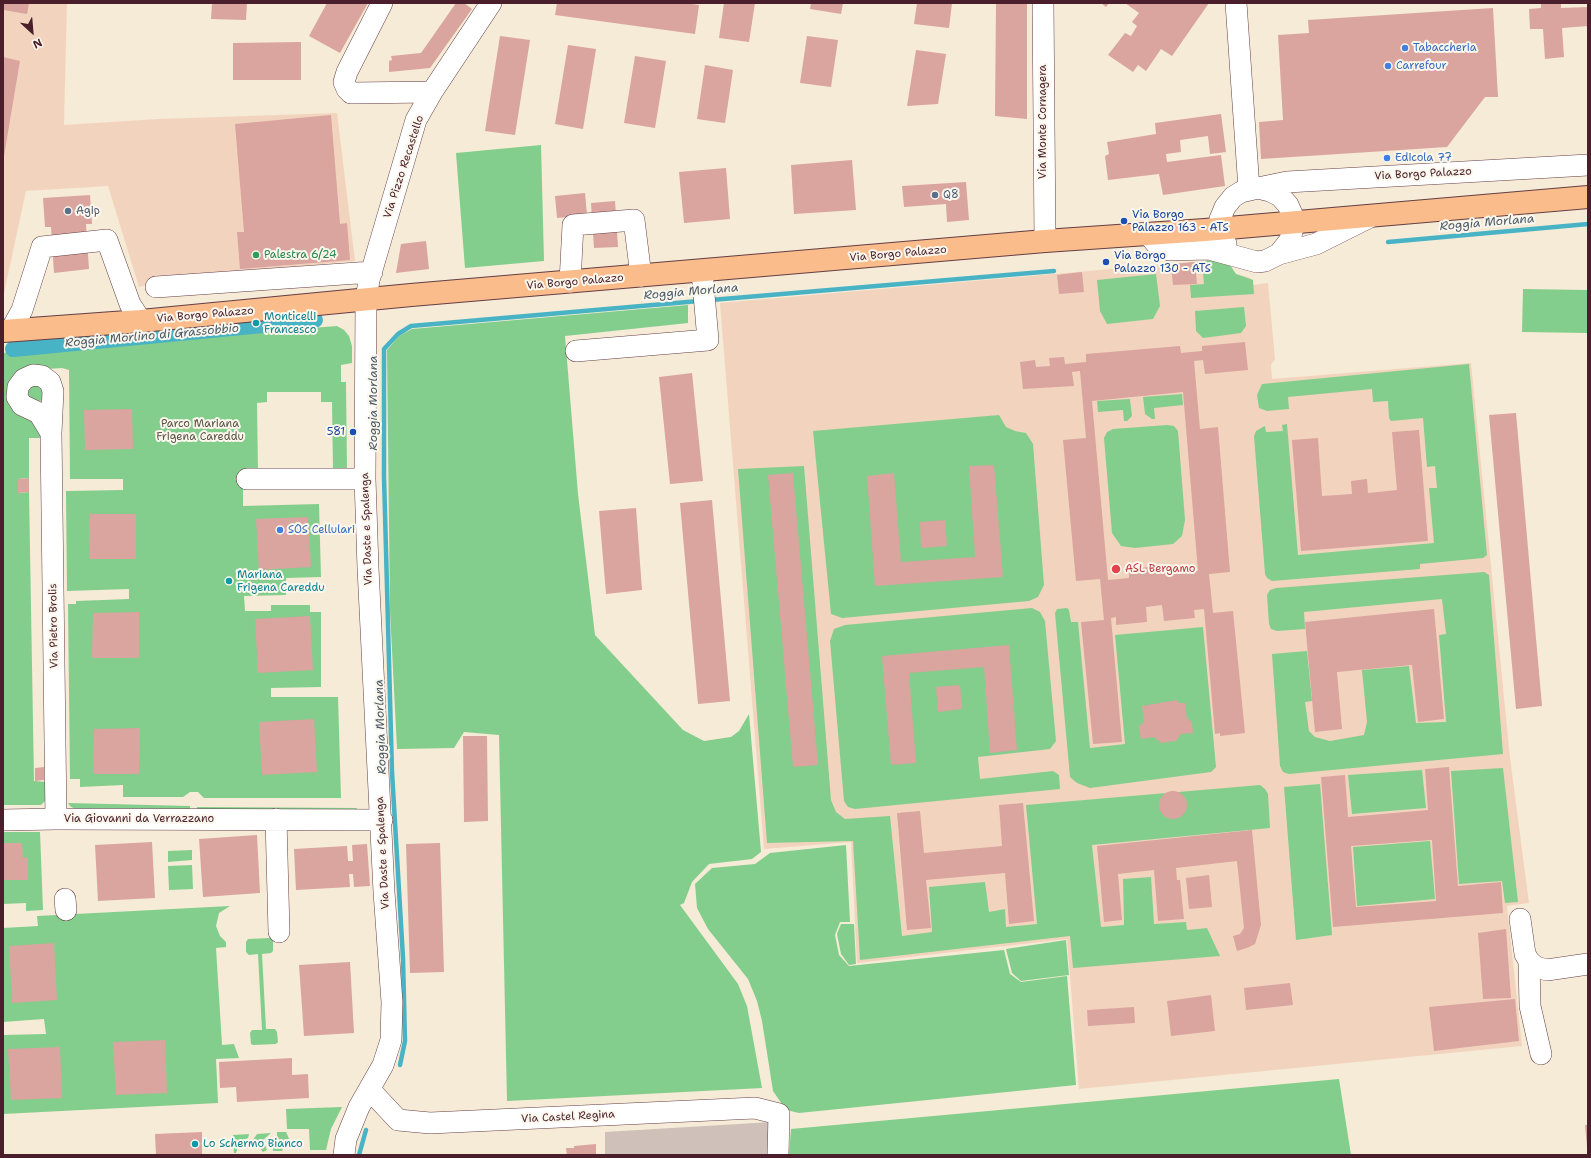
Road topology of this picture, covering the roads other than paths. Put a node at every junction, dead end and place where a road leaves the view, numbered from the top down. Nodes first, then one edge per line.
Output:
1 (382, 3) edge
2 (491, 3) edge
3 (1043, 3) edge
4 (1236, 3) edge
5 (432, 92) junction
6 (1588, 165) edge
7 (1254, 189) junction
8 (1588, 197) edge
9 (1372, 216) junction
10 (1294, 223) junction
11 (1220, 229) junction
12 (1148, 234) junction
13 (1044, 241) junction
14 (1279, 254) junction
15 (1242, 259) junction
16 (372, 272) junction
17 (641, 276) junction
18 (703, 276) junction
19 (570, 282) junction
20 (156, 287) dead end
21 (366, 300) junction
22 (141, 321) junction
23 (7, 330) edge
24 (576, 351) dead end
25 (51, 433) dead end
26 (247, 479) dead end
27 (365, 479) junction
28 (56, 818) junction
29 (276, 819) junction
30 (3, 820) edge
31 (382, 820) junction
32 (1520, 919) dead end
33 (279, 932) dead end
34 (1529, 961) junction
35 (1588, 964) edge
36 (1541, 1054) dead end
37 (370, 1090) junction
38 (344, 1155) edge
39 (778, 1155) edge

1 - 5 street
2 - 5 street, Via Pizzo Recastello
3 - 13 street, Via Monte Cornagera
4 - 7 street
5 - 16 street, Via Pizzo Recastello
6 - 7 street, Via Borgo Palazzo
7 - 10 street
7 - 11 street, Via Borgo Palazzo
8 - 9 main road, Via Borgo Palazzo
9 - 10 main road, Via Borgo Palazzo
9 - 14 street, Via Borgo Palazzo
10 - 11 main road, Via Borgo Palazzo
10 - 14 street
11 - 12 main road, Via Borgo Palazzo
11 - 15 street
12 - 13 main road, Via Borgo Palazzo
12 - 15 street, Via Borgo Palazzo
13 - 18 main road, Via Borgo Palazzo
14 - 15 street, Via Borgo Palazzo
16 - 20 street
16 - 21 street, Via Pizzo Recastello
17 - 18 main road, Via Borgo Palazzo
17 - 19 main road, Via Borgo Palazzo
17 - 19 street
18 - 24 street
19 - 21 main road, Via Borgo Palazzo
21 - 22 main road, Via Borgo Palazzo
21 - 27 street, Via Daste e Spalenga
22 - 23 main road, Via Borgo Palazzo
22 - 23 street
25 - 28 street, Via Pietro Brolis
26 - 27 street
27 - 31 street, Via Daste e Spalenga
28 - 29 street, Via Giovanni da Verrazzano
28 - 30 street, Via Giovanni da Verrazzano
29 - 31 street, Via Giovanni da Verrazzano
29 - 33 street
31 - 37 street, Via Daste e Spalenga
32 - 34 street
34 - 35 street
34 - 36 street
37 - 38 street, Via Daste e Spalenga
37 - 39 street, Via Castel Regina

